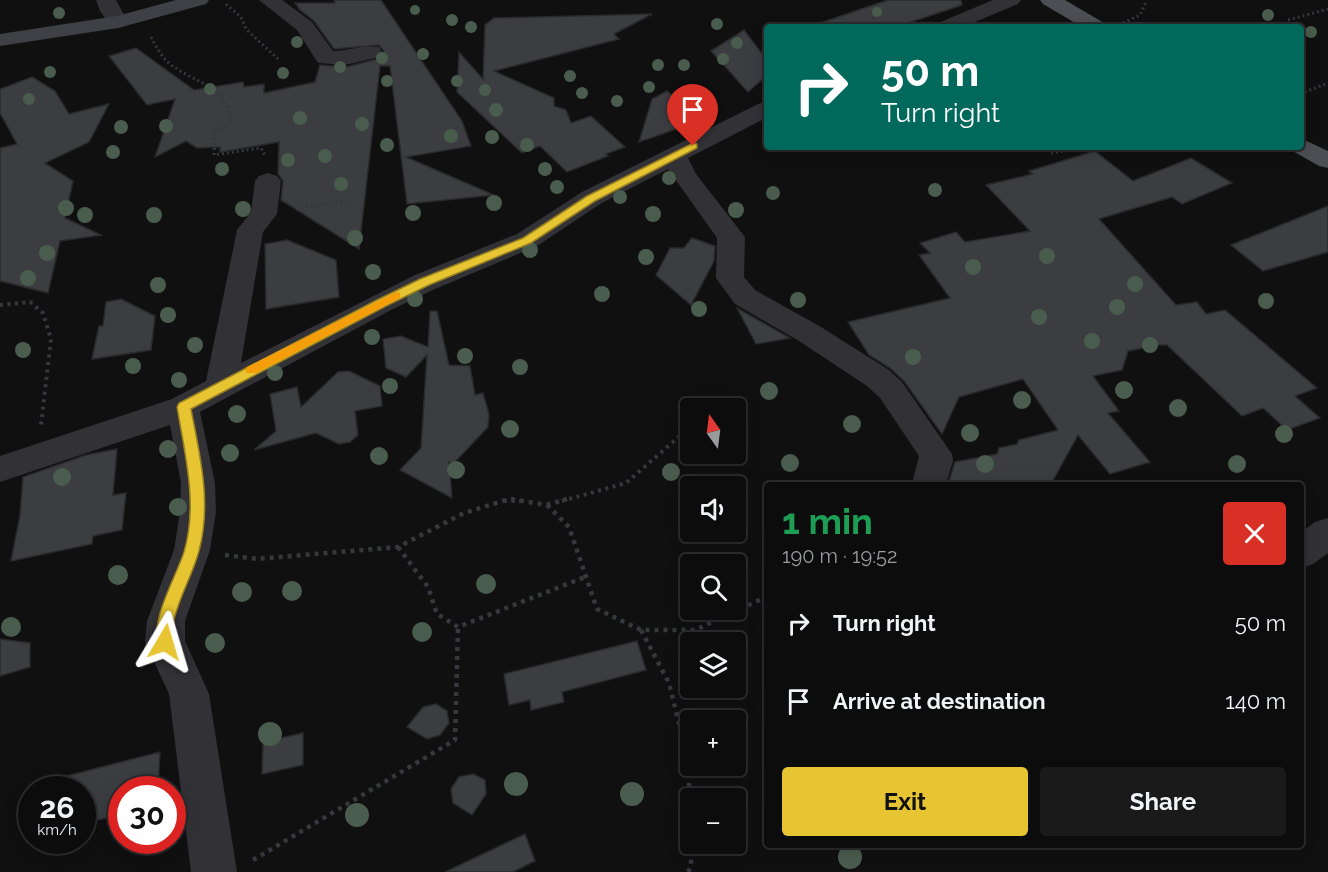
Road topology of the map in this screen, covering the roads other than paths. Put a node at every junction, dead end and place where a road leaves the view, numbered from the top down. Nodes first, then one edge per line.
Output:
1 (106, 0) edge
2 (199, 0) edge
3 (269, 0) edge
4 (1011, 0) edge
5 (1050, 0) edge
6 (118, 21) junction
7 (952, 24) edge
8 (1092, 24) edge
9 (0, 40) edge
10 (371, 52) dead end
11 (764, 111) edge
12 (1304, 147) edge
13 (675, 156) junction
14 (1328, 161) edge
15 (268, 182) road end
16 (220, 386) junction
17 (183, 407) junction
18 (0, 469) edge
19 (930, 482) edge
20 (1328, 533) edge
21 (1304, 550) edge
22 (232, 867) edge

1 - 6 street
2 - 6 street
3 - 10 street
4 - 7 street
5 - 8 main road
6 - 9 street
11 - 13 street
12 - 14 main road
13 - 16 street
13 - 19 street
15 - 16 street
16 - 17 street
17 - 18 street
17 - 22 street
20 - 21 street

